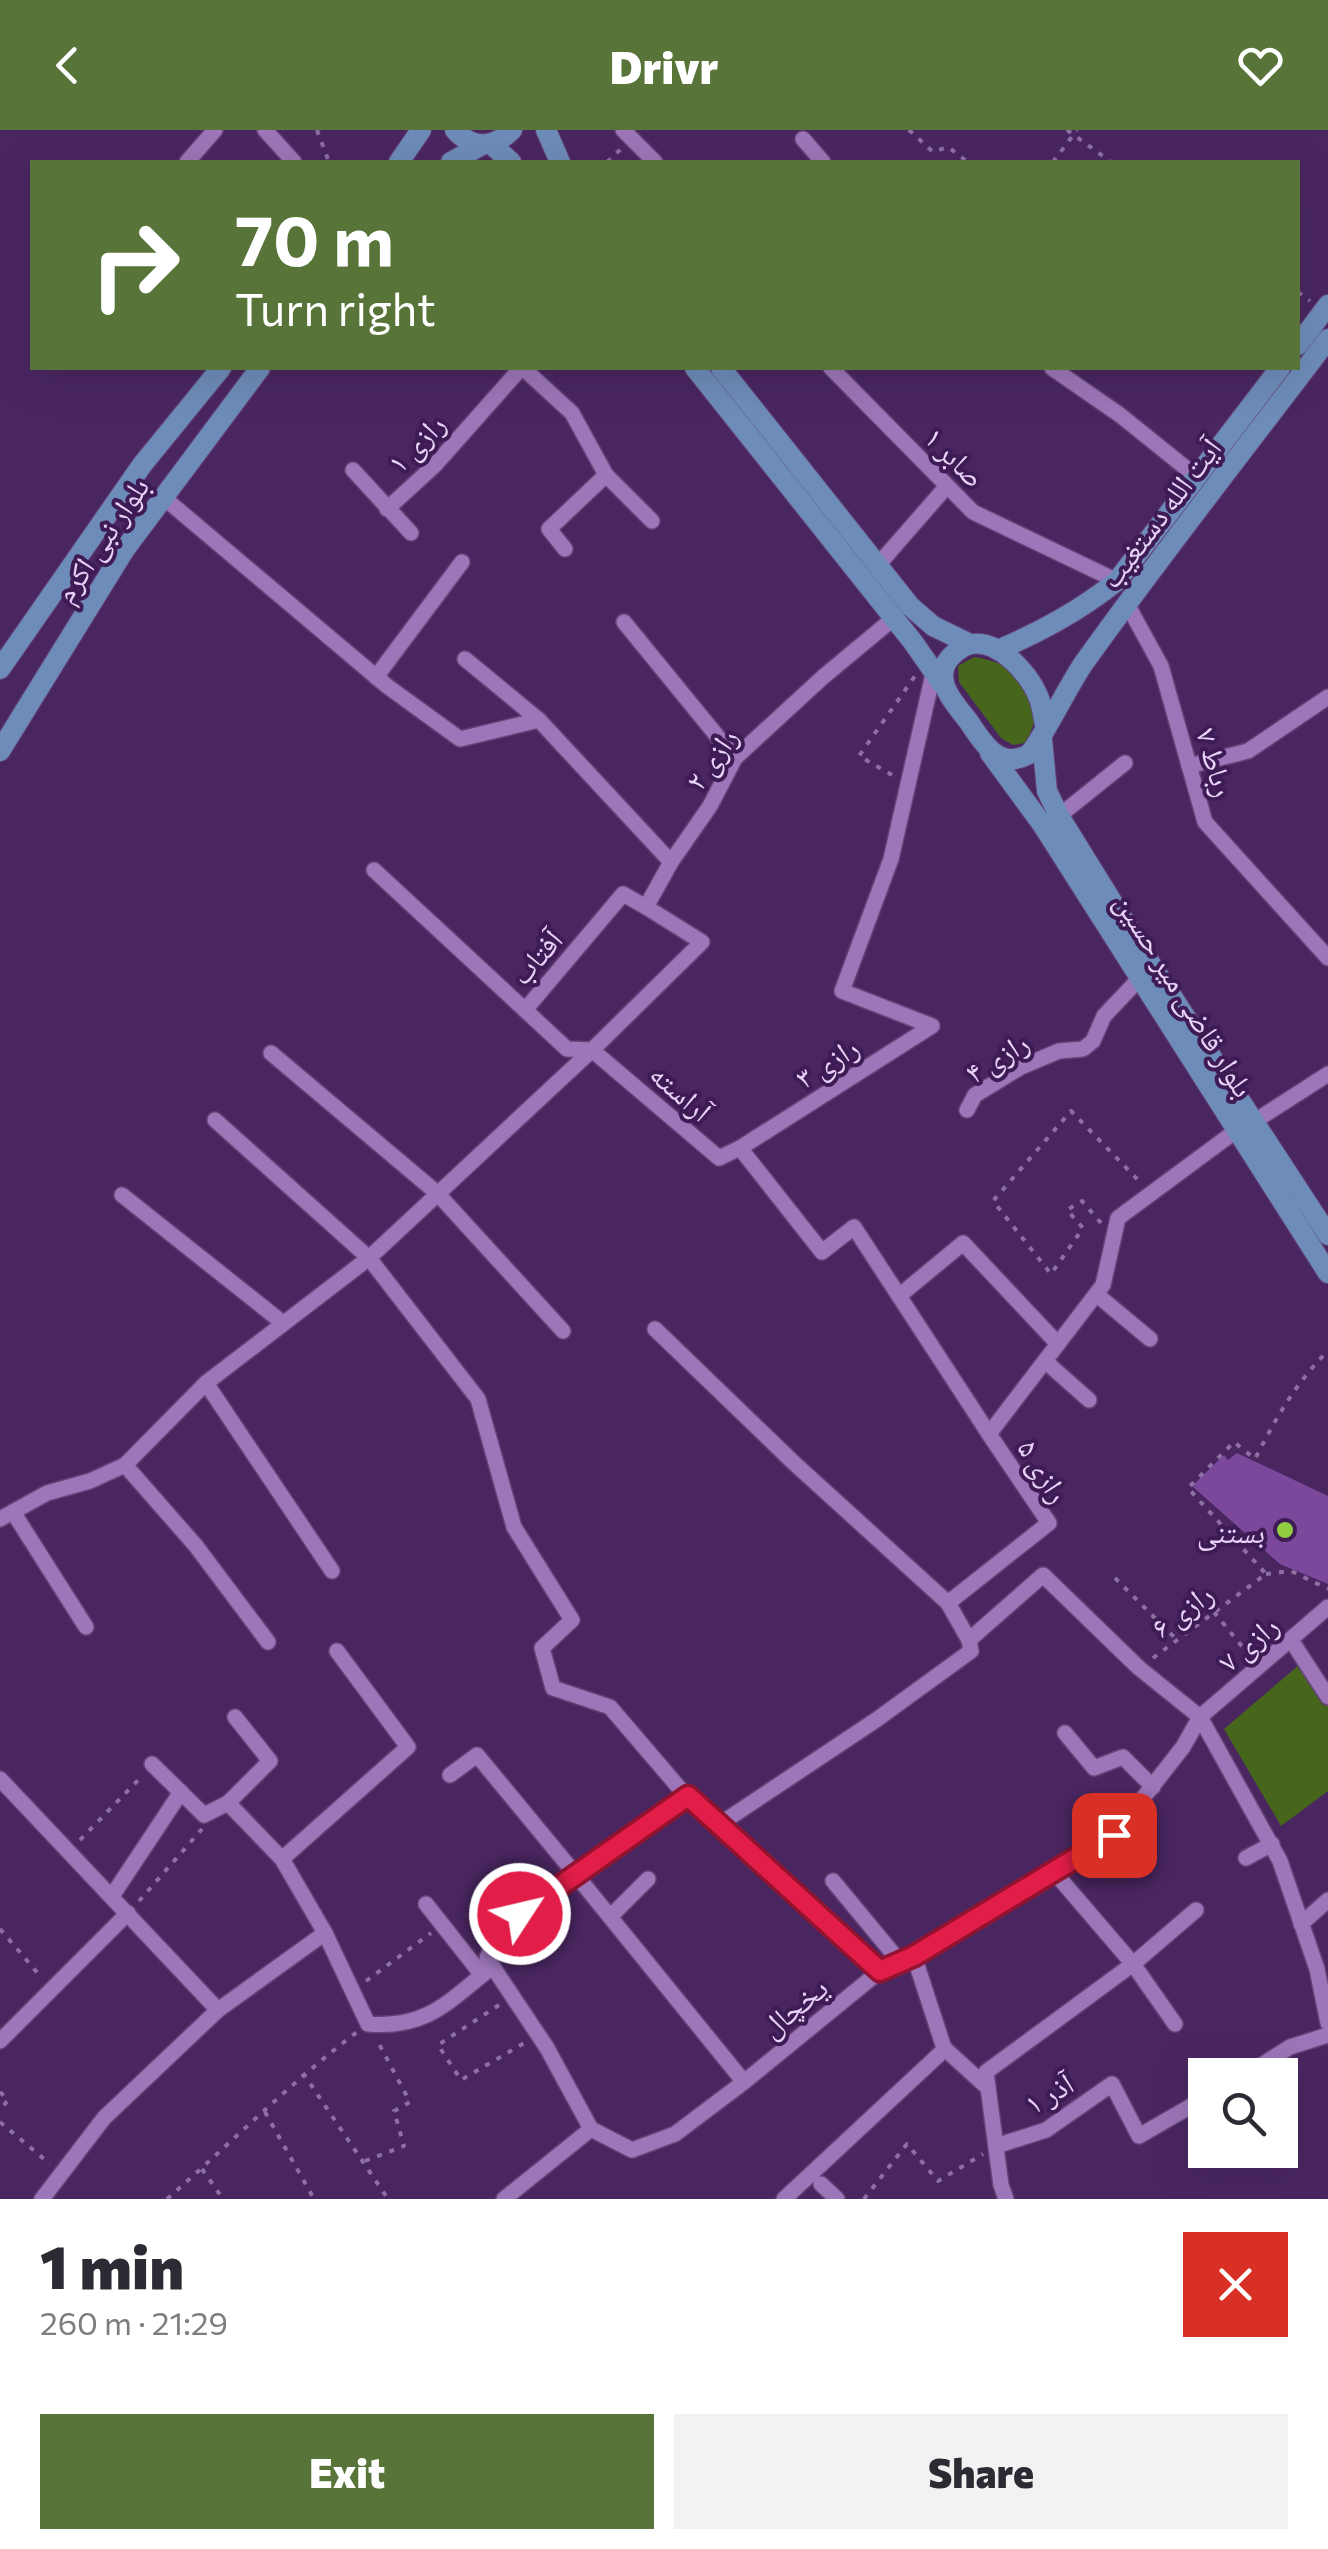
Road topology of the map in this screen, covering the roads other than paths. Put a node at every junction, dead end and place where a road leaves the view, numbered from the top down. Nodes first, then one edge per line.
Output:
1 (215, 130) edge
2 (265, 130) edge
3 (421, 130) edge
4 (456, 130) edge
5 (512, 130) edge
6 (546, 130) edge
7 (624, 130) edge
8 (803, 139) dead end
9 (487, 144) junction
10 (189, 160) edge
11 (292, 160) edge
12 (400, 160) edge
13 (455, 160) edge
14 (508, 160) edge
15 (559, 160) edge
16 (653, 160) edge
17 (821, 160) edge
18 (1328, 305) edge
19 (1328, 339) edge
20 (1300, 342) edge
21 (219, 370) edge
22 (259, 370) edge
23 (520, 370) edge
24 (524, 370) edge
25 (697, 370) edge
26 (723, 370) edge
27 (833, 370) edge
28 (1055, 370) edge
29 (1278, 370) edge
30 (353, 470) dead end
31 (606, 475) junction
32 (1196, 477) junction
33 (947, 486) junction
34 (164, 498) junction
35 (387, 509) junction
36 (652, 520) dead end
37 (411, 533) dead end
38 (565, 549) dead end
39 (462, 562) dead end
40 (878, 565) junction
41 (1117, 580) junction
42 (1128, 604) junction
43 (894, 618) junction
44 (624, 622) dead end
45 (970, 644) junction
46 (998, 650) junction
47 (465, 659) dead end
48 (0, 669) edge
49 (935, 672) junction
50 (376, 678) junction
51 (1328, 698) edge
52 (539, 720) junction
53 (1044, 732) junction
54 (0, 751) edge
55 (989, 752) junction
56 (735, 758) junction
57 (1125, 763) dead end
58 (1189, 766) junction
59 (1058, 816) junction
60 (671, 862) junction
61 (374, 870) dead end
62 (646, 907) junction
63 (1328, 958) edge
64 (1140, 978) junction
65 (524, 1010) junction
66 (592, 1050) junction
67 (271, 1053) dead end
68 (1328, 1074) edge
69 (967, 1110) dead end
70 (215, 1120) dead end
71 (1246, 1125) junction
72 (740, 1148) junction
73 (437, 1193) junction
74 (122, 1195) dead end
75 (1328, 1235) edge
76 (368, 1258) junction
77 (1328, 1272) edge
78 (1096, 1294) junction
79 (899, 1296) junction
80 (283, 1323) junction
81 (655, 1329) dead end
82 (563, 1332) dead end
83 (1150, 1339) dead end
84 (1058, 1344) junction
85 (1045, 1361) junction
86 (206, 1383) junction
87 (1089, 1400) dead end
88 (989, 1434) junction
89 (125, 1465) junction
90 (6, 1515) edge
91 (332, 1571) dead end
92 (948, 1603) junction
93 (1328, 1607) edge
94 (86, 1627) dead end
95 (969, 1640) junction
96 (1291, 1640) junction
97 (268, 1642) dead end
98 (338, 1651) dead end
99 (1328, 1697) edge
100 (236, 1717) dead end
101 (1200, 1717) junction
102 (1065, 1733) dead end
103 (152, 1764) road end
104 (450, 1775) dead end
105 (0, 1779) edge
106 (1153, 1787) junction
107 (181, 1792) junction
108 (688, 1796) junction
109 (225, 1805) junction
110 (720, 1824) junction
111 (1272, 1844) junction
112 (1246, 1858) dead end
113 (282, 1859) junction
114 (1055, 1873) junction
115 (576, 1875) junction
116 (648, 1879) dead end
117 (833, 1881) dead end
118 (112, 1896) junction
119 (1328, 1900) edge
120 (426, 1904) dead end
121 (1196, 1910) dead end
122 (128, 1914) junction
123 (610, 1916) junction
124 (1302, 1924) junction
125 (325, 1932) junction
126 (907, 1959) junction
127 (1133, 1964) junction
128 (487, 1971) junction
129 (880, 1971) junction
130 (218, 2010) junction
131 (1328, 2023) edge
132 (1174, 2024) dead end
133 (1328, 2035) edge
134 (0, 2040) edge
135 (945, 2049) junction
136 (1273, 2058) edge
137 (744, 2082) junction
138 (988, 2088) junction
139 (1188, 2108) edge
140 (591, 2130) junction
141 (996, 2146) junction
142 (821, 2184) dead end
143 (42, 2199) edge
144 (504, 2199) edge
145 (784, 2199) edge
146 (837, 2199) edge
147 (1006, 2199) edge

1 - 10 street
2 - 11 street
3 - 12 main road
4 - 9 main road
5 - 9 main road
6 - 15 main road
7 - 16 street
8 - 17 street
9 - 13 main road
9 - 14 main road
18 - 20 main road
19 - 42 main road, آیت الله دستغیب
21 - 48 main road, بلوار نبی اکرم
22 - 34 main road, بلوار نبی اکرم
23 - 35 street, رازی ۱
24 - 31 street
25 - 43 main road
26 - 40 main road
27 - 33 street, صابر ۱
28 - 32 street
29 - 32 main road, آیت الله دستغیب
30 - 35 street
31 - 36 street
31 - 38 street
32 - 41 main road, آیت الله دستغیب
33 - 40 street
33 - 41 street, صابر ۱
34 - 50 street
34 - 54 main road, بلوار نبی اکرم
35 - 37 street
39 - 50 street
40 - 45 main road
41 - 46 main road, آیت الله دستغیب
42 - 53 main road, آیت الله دستغیب
42 - 58 street, رباط ۷
43 - 49 main road
43 - 56 street, رازی ۲
44 - 56 street
45 - 46 main road
45 - 49 main road
46 - 53 main road, بلوار قاضی میر حسین
47 - 52 street
49 - 55 main road, بلوار قاضی میر حسین
49 - 72 street, رازی ۳
50 - 52 street
51 - 58 street
52 - 60 street
53 - 55 main road
53 - 59 main road, بلوار قاضی میر حسین
55 - 64 main road, بلوار قاضی میر حسین
56 - 60 street, رازی ۲
57 - 59 street
58 - 63 street, رباط ۷
59 - 71 main road, بلوار قاضی میر حسین
60 - 62 street, رازی ۲
61 - 65 street
62 - 65 street, آفتاب
62 - 66 street
64 - 69 street, رازی ۴
64 - 71 main road, بلوار قاضی میر حسین
65 - 66 street, آفتاب
66 - 72 street, آراسته
66 - 73 street
67 - 73 street
68 - 71 street
70 - 76 street
71 - 75 main road, بلوار قاضی میر حسین
71 - 77 main road, بلوار قاضی میر حسین
71 - 78 street, رازی ۵
72 - 79 street
73 - 76 street
73 - 82 street
74 - 80 street
76 - 80 street
76 - 108 street
78 - 83 street
78 - 84 street, رازی ۵
79 - 84 street
79 - 88 street
80 - 86 street
81 - 92 street
84 - 85 street, رازی ۵
85 - 87 street
85 - 88 street, رازی ۵
86 - 89 street
86 - 91 street
88 - 92 street, رازی ۵
89 - 90 street
89 - 97 street
90 - 94 street
92 - 95 street
93 - 96 street, رازی ۷
95 - 101 street
95 - 110 street
96 - 99 street
96 - 101 street, رازی ۷
98 - 113 street
100 - 109 street
101 - 106 street, یخچال
101 - 111 street
102 - 106 street
103 - 107 street
104 - 115 street
105 - 118 street
106 - 114 street, یخچال
107 - 109 street
107 - 118 street
108 - 110 street
108 - 115 street
109 - 113 street
110 - 129 street
111 - 112 street
111 - 124 street
113 - 125 street
114 - 126 street, یخچال
114 - 127 street
115 - 123 street
115 - 128 street
116 - 123 street
117 - 126 street
118 - 122 street
119 - 124 street
120 - 128 street
121 - 127 street
122 - 130 street
122 - 134 street
123 - 137 street
124 - 131 street
125 - 128 street
125 - 130 street
126 - 129 street, یخچال
126 - 135 street
127 - 132 street
127 - 138 street
128 - 140 street
129 - 137 street, یخچال
130 - 143 street
133 - 136 street
135 - 138 street
135 - 145 street
137 - 140 street, یخچال
138 - 141 street
139 - 141 street, آذر ۱
140 - 144 street
141 - 147 street
142 - 146 street

